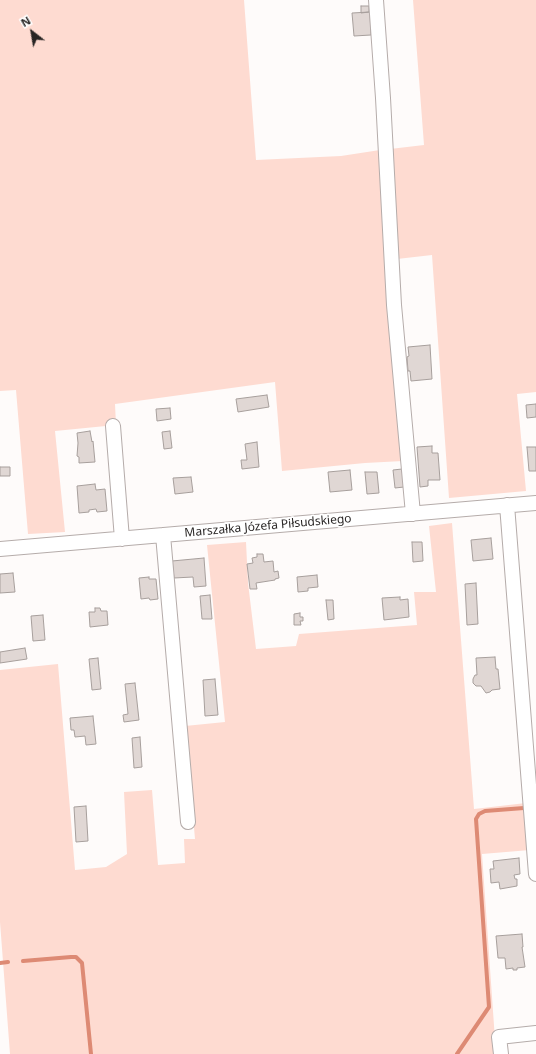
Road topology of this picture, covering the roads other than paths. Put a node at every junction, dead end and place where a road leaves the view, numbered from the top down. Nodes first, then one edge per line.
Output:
1 (376, 0) edge
2 (113, 426) dead end
3 (536, 503) edge
4 (507, 506) junction
5 (413, 514) junction
6 (163, 535) junction
7 (122, 539) junction
8 (0, 550) edge
9 (188, 822) dead end
10 (536, 874) edge
11 (536, 1033) edge
12 (501, 1054) edge

1 - 5 street
2 - 7 street
3 - 4 street, Marszałka Józefa Piłsudskiego
4 - 5 street, Marszałka Józefa Piłsudskiego
4 - 10 street
5 - 6 street, Marszałka Józefa Piłsudskiego
6 - 7 street, Marszałka Józefa Piłsudskiego
6 - 9 street
7 - 8 street, Marszałka Józefa Piłsudskiego
11 - 12 street

